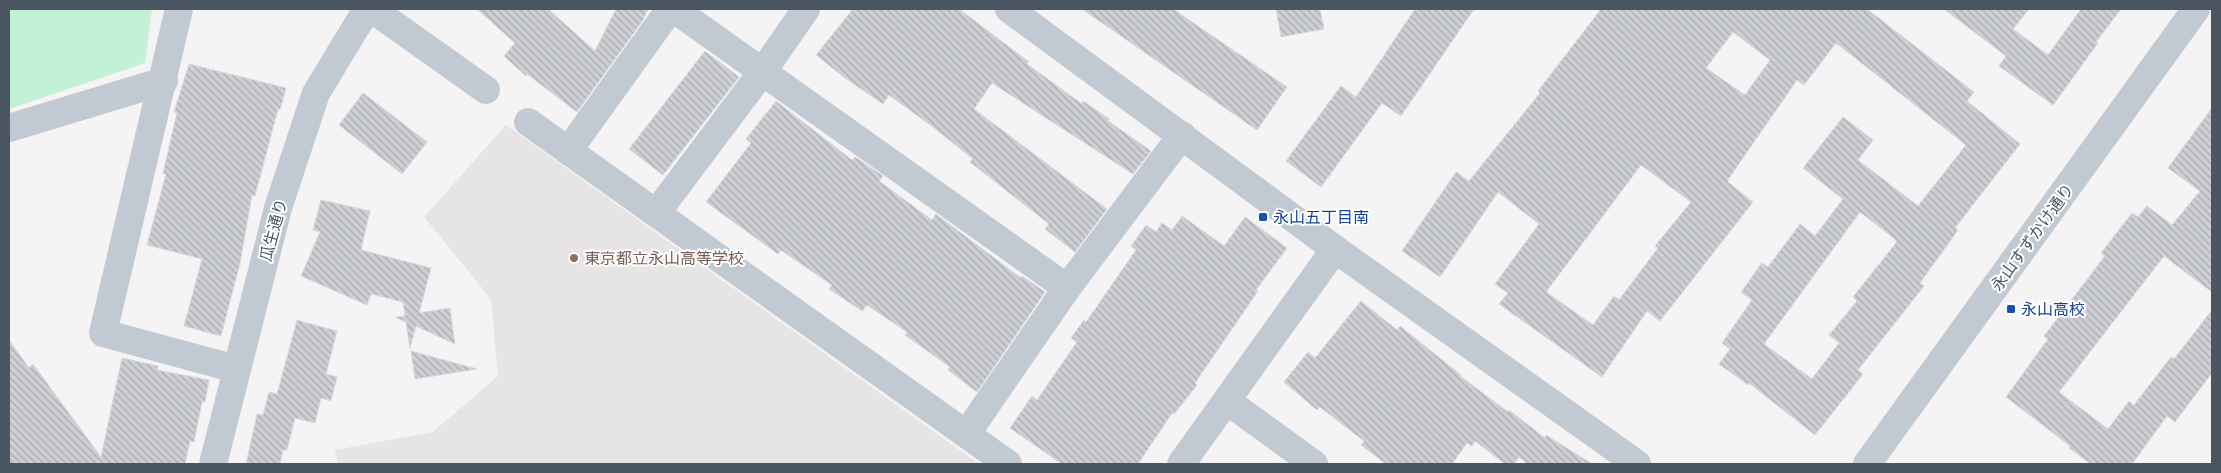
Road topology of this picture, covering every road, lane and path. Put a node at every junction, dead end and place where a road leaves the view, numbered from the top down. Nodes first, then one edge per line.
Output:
1 (179, 9) edge
2 (368, 9) edge
3 (372, 9) edge
4 (672, 9) edge
5 (806, 9) edge
6 (2196, 9) edge
7 (1027, 14) edge
8 (763, 71) junction
9 (164, 80) junction
10 (486, 90) dead end
11 (528, 122) dead end
12 (9, 128) edge
13 (1182, 135) junction
14 (568, 151) junction
15 (657, 212) junction
16 (1335, 248) junction
17 (1067, 288) junction
18 (236, 369) junction
19 (1227, 401) junction
20 (967, 434) junction
21 (213, 464) edge
22 (1008, 464) edge
23 (1181, 464) edge
24 (1314, 464) edge
25 (1637, 464) edge
26 (1868, 464) edge

1 - 9 street
2 - 18 street, 瓜生通り
3 - 10 street
4 - 8 street
4 - 14 street
5 - 8 street
6 - 26 street, 永山すずかけ通り
7 - 13 street
8 - 15 street
8 - 17 street
9 - 12 street
9 - 18 street
11 - 14 street
13 - 16 street
13 - 17 street
14 - 15 street
15 - 20 street
16 - 19 street
16 - 25 street
17 - 20 street
18 - 21 street, 瓜生通り
19 - 23 street
19 - 24 street
20 - 22 street

